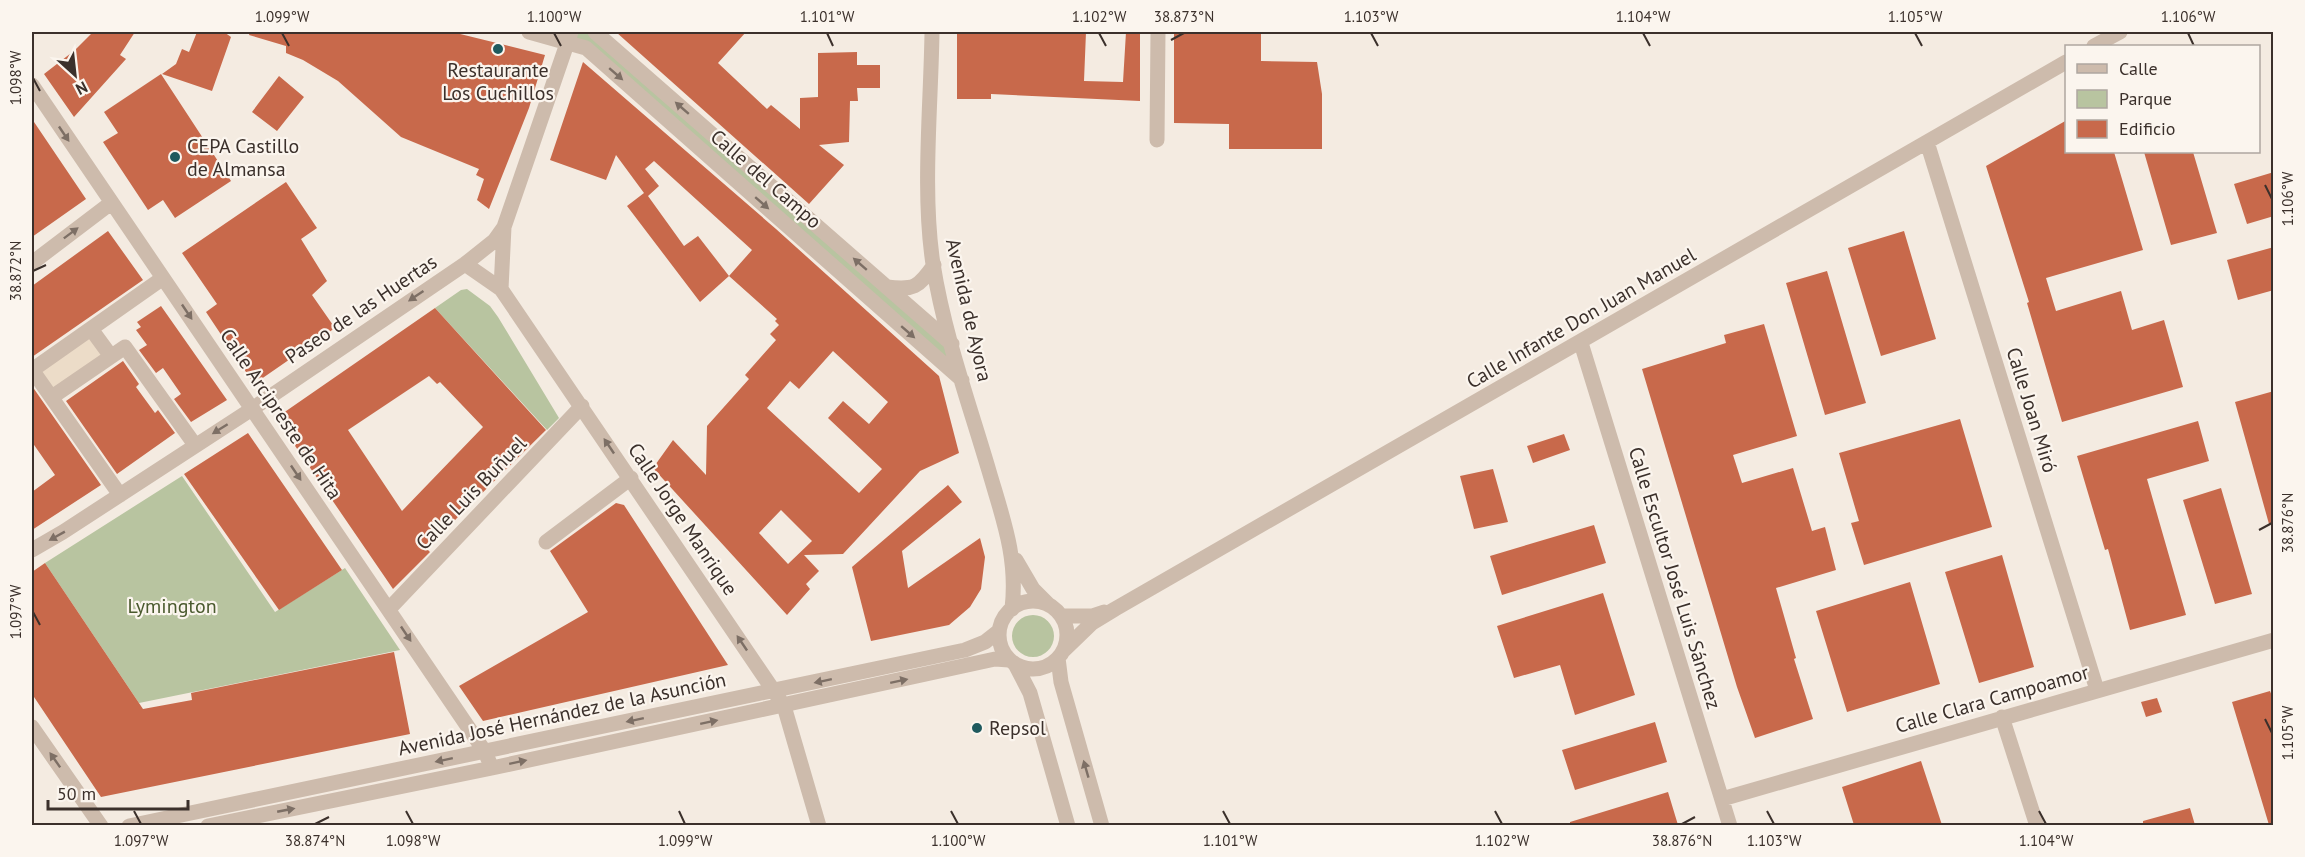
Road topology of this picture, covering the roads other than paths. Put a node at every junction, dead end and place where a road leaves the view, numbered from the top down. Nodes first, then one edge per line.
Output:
1 (530, 32) edge
2 (595, 32) edge
3 (932, 32) edge
4 (1158, 32) edge
5 (2120, 32) edge
6 (570, 37) edge
7 (2096, 45) edge
8 (2065, 63) edge
9 (32, 85) edge
10 (1157, 140) dead end
11 (1927, 142) junction
12 (111, 203) junction
13 (504, 227) junction
14 (32, 263) edge
15 (465, 264) junction
16 (933, 265) junction
17 (163, 278) junction
18 (887, 287) junction
19 (501, 289) junction
20 (91, 329) junction
21 (1581, 343) junction
22 (952, 344) junction
23 (110, 356) junction
24 (962, 380) junction
25 (52, 397) junction
26 (582, 406) junction
27 (252, 409) junction
28 (195, 445) junction
29 (631, 478) junction
30 (120, 495) junction
31 (546, 542) dead end
32 (32, 550) edge
33 (1013, 554) junction
34 (389, 609) junction
35 (1012, 609) junction
36 (1115, 609) junction
37 (1055, 611) junction
38 (999, 631) junction
39 (2274, 640) edge
40 (1060, 655) junction
41 (1012, 662) junction
42 (2097, 690) junction
43 (774, 692) junction
44 (784, 706) junction
45 (2002, 717) junction
46 (32, 727) edge
47 (485, 752) junction
48 (492, 768) junction
49 (1722, 799) junction
50 (101, 825) edge
51 (129, 825) edge
52 (208, 825) edge
53 (819, 825) edge
54 (1068, 825) edge
55 (1102, 825) edge
56 (1730, 825) edge
57 (2037, 825) edge

1 - 6 street, Calle del Campo
18 -> 2 street, Calle del Campo
3 - 16 street, Avenida de Ayora
4 - 10 street
5 - 7 street
6 - 13 street, Paseo de las Huertas
6 -> 24 street, Calle del Campo
8 - 11 street, Calle Infante Don Juan Manuel
9 -> 12 street, Calle Arcipreste de Hita
11 - 21 street, Calle Infante Don Juan Manuel
11 - 42 street, Calle Joan Miró
14 -> 12 street
12 - 17 street, Calle Arcipreste de Hita
13 - 15 street, Paseo de las Huertas
13 - 19 street
15 - 19 street, Calle Jorge Manrique
15 -> 27 street, Paseo de las Huertas
16 - 18 street
16 - 22 street, Avenida de Ayora
17 - 20 street
17 -> 27 street, Calle Arcipreste de Hita
18 - 22 street, Calle del Campo
19 - 26 street, Calle Jorge Manrique
20 - 23 street
20 - 25 street
21 - 36 street, Calle Infante Don Juan Manuel
21 - 49 street, Calle Escultor José Luis Sánchez
22 - 24 street, Avenida de Ayora
23 - 25 street
23 - 28 street
24 - 33 street, Avenida de Ayora
25 - 30 street
29 -> 26 street, Calle Jorge Manrique
26 - 34 street, Calle Luis Buñuel
27 -> 28 street, Paseo de las Huertas
27 -> 34 street, Calle Arcipreste de Hita
28 - 30 street, Paseo de las Huertas
29 - 31 street
43 -> 29 street, Calle Jorge Manrique
30 -> 32 street, Paseo de las Huertas
33 - 35 street, Avenida de Ayora
33 - 37 street, Avenida de Ayora
34 -> 47 street, Calle Arcipreste de Hita
35 - 37 street
35 - 38 street
36 - 37 street, Calle Infante Don Juan Manuel
36 - 40 street, Calle Infante Don Juan Manuel
37 - 40 street
38 - 41 street
38 -> 43 street, Avenida José Hernández de la Asunción
39 - 42 street, Calle Clara Campoamor
40 - 41 street
55 -> 40 street
44 -> 41 street, Avenida José Hernández de la Asunción
41 - 54 street
42 - 45 street, Calle Clara Campoamor
43 - 44 street, Calle Jorge Manrique
43 -> 47 street, Avenida José Hernández de la Asunción
48 -> 44 street, Avenida José Hernández de la Asunción
44 - 53 street, Calle Jorge Manrique
45 - 49 street, Calle Clara Campoamor
45 - 57 street
50 -> 46 street
47 - 48 street, Calle Arcipreste de Hita
47 -> 51 street, Avenida José Hernández de la Asunción
52 -> 48 street, Avenida José Hernández de la Asunción
49 - 56 street, Calle Escultor José Luis Sánchez

